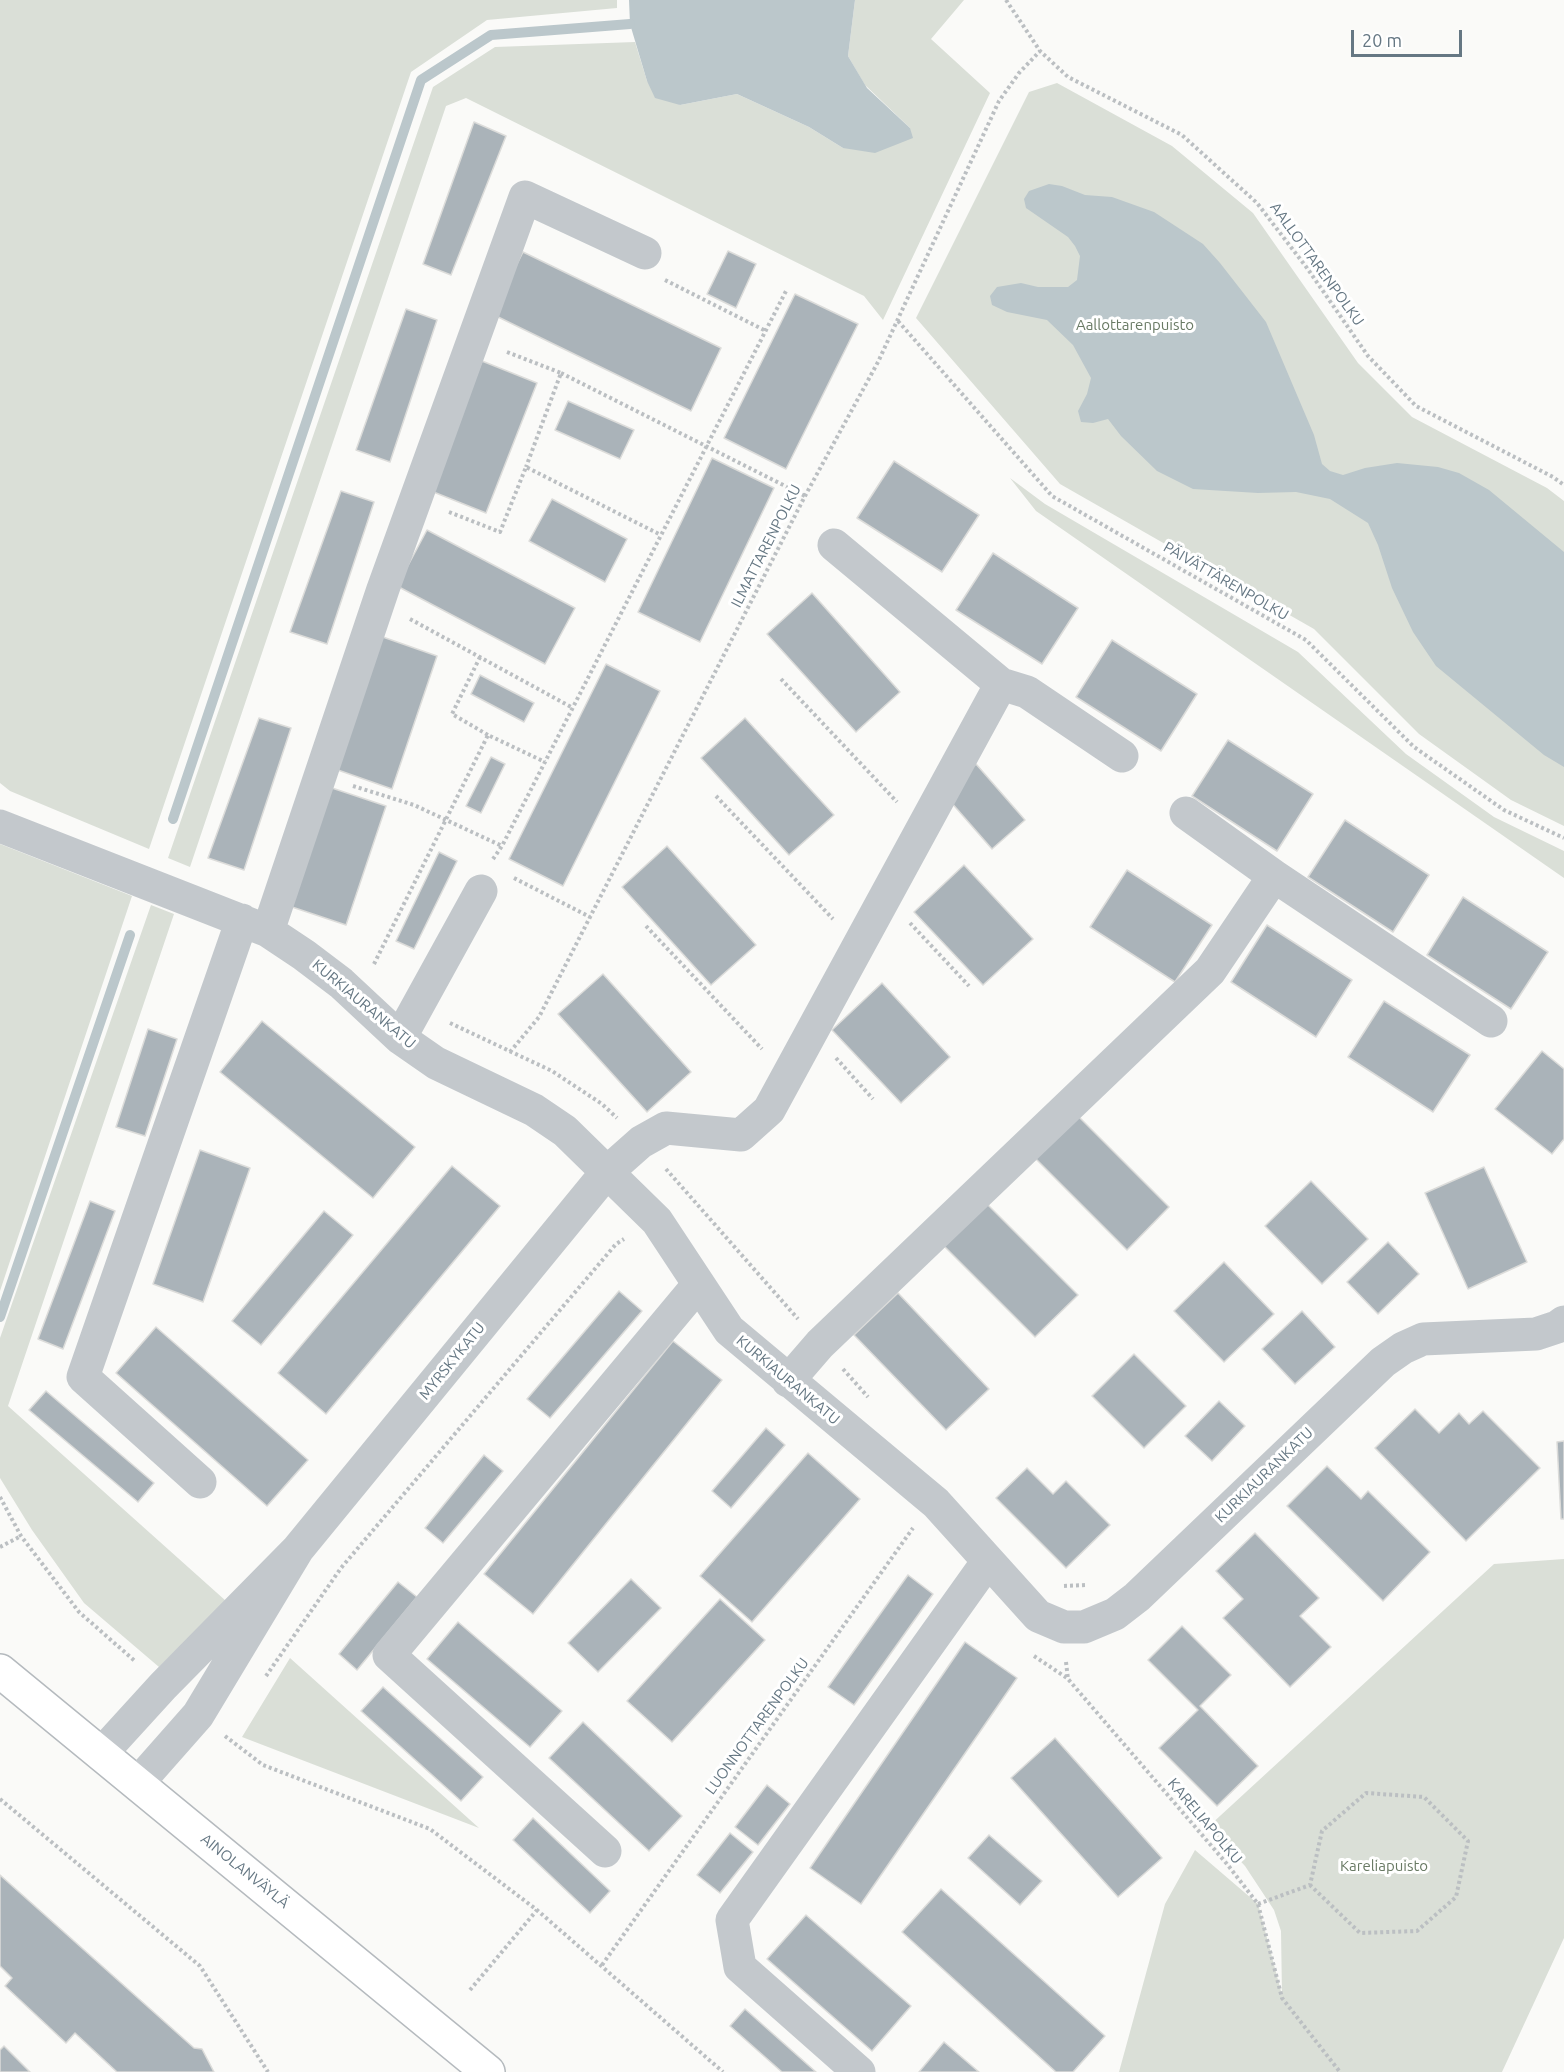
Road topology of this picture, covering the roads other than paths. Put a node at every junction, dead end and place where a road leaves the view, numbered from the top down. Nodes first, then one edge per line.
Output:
1 (645, 253) road end
2 (834, 545) dead end
3 (1001, 684) junction
4 (1122, 756) dead end
5 (1186, 813) dead end
6 (0, 826) edge
7 (1274, 876) junction
8 (485, 878) road end
9 (255, 926) junction
10 (1491, 1021) dead end
11 (400, 1038) junction
12 (606, 1173) junction
13 (698, 1285) junction
14 (1564, 1322) edge
15 (788, 1381) junction
16 (200, 1482) dead end
17 (298, 1549) junction
18 (988, 1560) junction
19 (0, 1671) edge
20 (101, 1754) junction
21 (138, 1783) junction
22 (605, 1851) dead end
23 (488, 2072) edge
24 (860, 2072) edge

1 - 9 street
2 - 3 street
3 - 4 street
3 - 12 street, MYRSKYKATU
5 - 7 street
6 - 9 street, KURKIAURANKATU
7 - 10 street
7 - 15 street
8 - 11 street
9 - 11 street, KURKIAURANKATU
9 - 16 street
11 - 12 street, KURKIAURANKATU
12 - 13 street, KURKIAURANKATU
12 - 17 street, MYRSKYKATU
13 - 15 street, KURKIAURANKATU
13 - 22 street
14 - 18 street, KURKIAURANKATU
15 - 18 street, KURKIAURANKATU
17 - 20 street, MYRSKYKATU
17 - 21 street, MYRSKYKATU
18 - 24 street
19 - 20 main road, AINOLANVÄYLÄ
20 - 21 main road, AINOLANVÄYLÄ
21 - 23 main road, AINOLANVÄYLÄ

